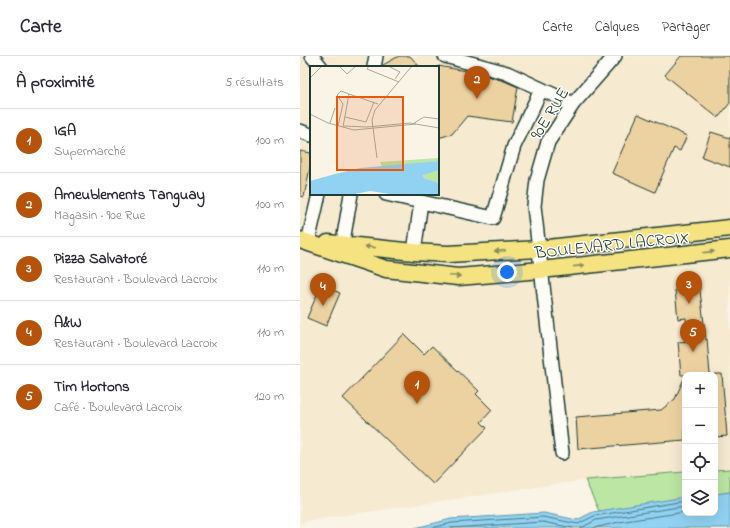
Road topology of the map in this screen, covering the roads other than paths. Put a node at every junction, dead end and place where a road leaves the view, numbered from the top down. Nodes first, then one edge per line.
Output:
1 (312, 56) edge
2 (376, 56) edge
3 (445, 56) edge
4 (615, 56) edge
5 (320, 66) edge
6 (374, 66) edge
7 (541, 90) junction
8 (573, 104) junction
9 (300, 124) edge
10 (310, 127) edge
11 (300, 131) edge
12 (310, 135) edge
13 (312, 195) edge
14 (319, 195) edge
15 (351, 195) edge
16 (390, 195) edge
17 (421, 202) junction
18 (313, 217) junction
19 (730, 228) edge
20 (306, 241) edge
21 (341, 249) junction
22 (539, 249) junction
23 (730, 250) edge
24 (414, 252) junction
25 (541, 270) junction
26 (562, 453) dead end

1 - 5 street
2 - 6 street
3 - 7 street
4 - 8 street, 90E RUE
7 - 8 street
7 - 17 street
8 - 22 street, 90E RUE
9 - 10 street
11 - 12 street
13 - 18 street
14 - 18 street
15 - 21 street
16 - 17 street
17 - 24 street
18 - 20 street
19 - 22 main road, BOULEVARD LACROIX
20 - 21 main road, BOULEVARD LACROIX
24 -> 21 main road, BOULEVARD LACROIX
21 -> 25 main road, BOULEVARD LACROIX
22 -> 24 main road, BOULEVARD LACROIX
22 - 25 street, 90E RUE
25 -> 23 main road, BOULEVARD LACROIX
25 - 26 street, 90E RUE

